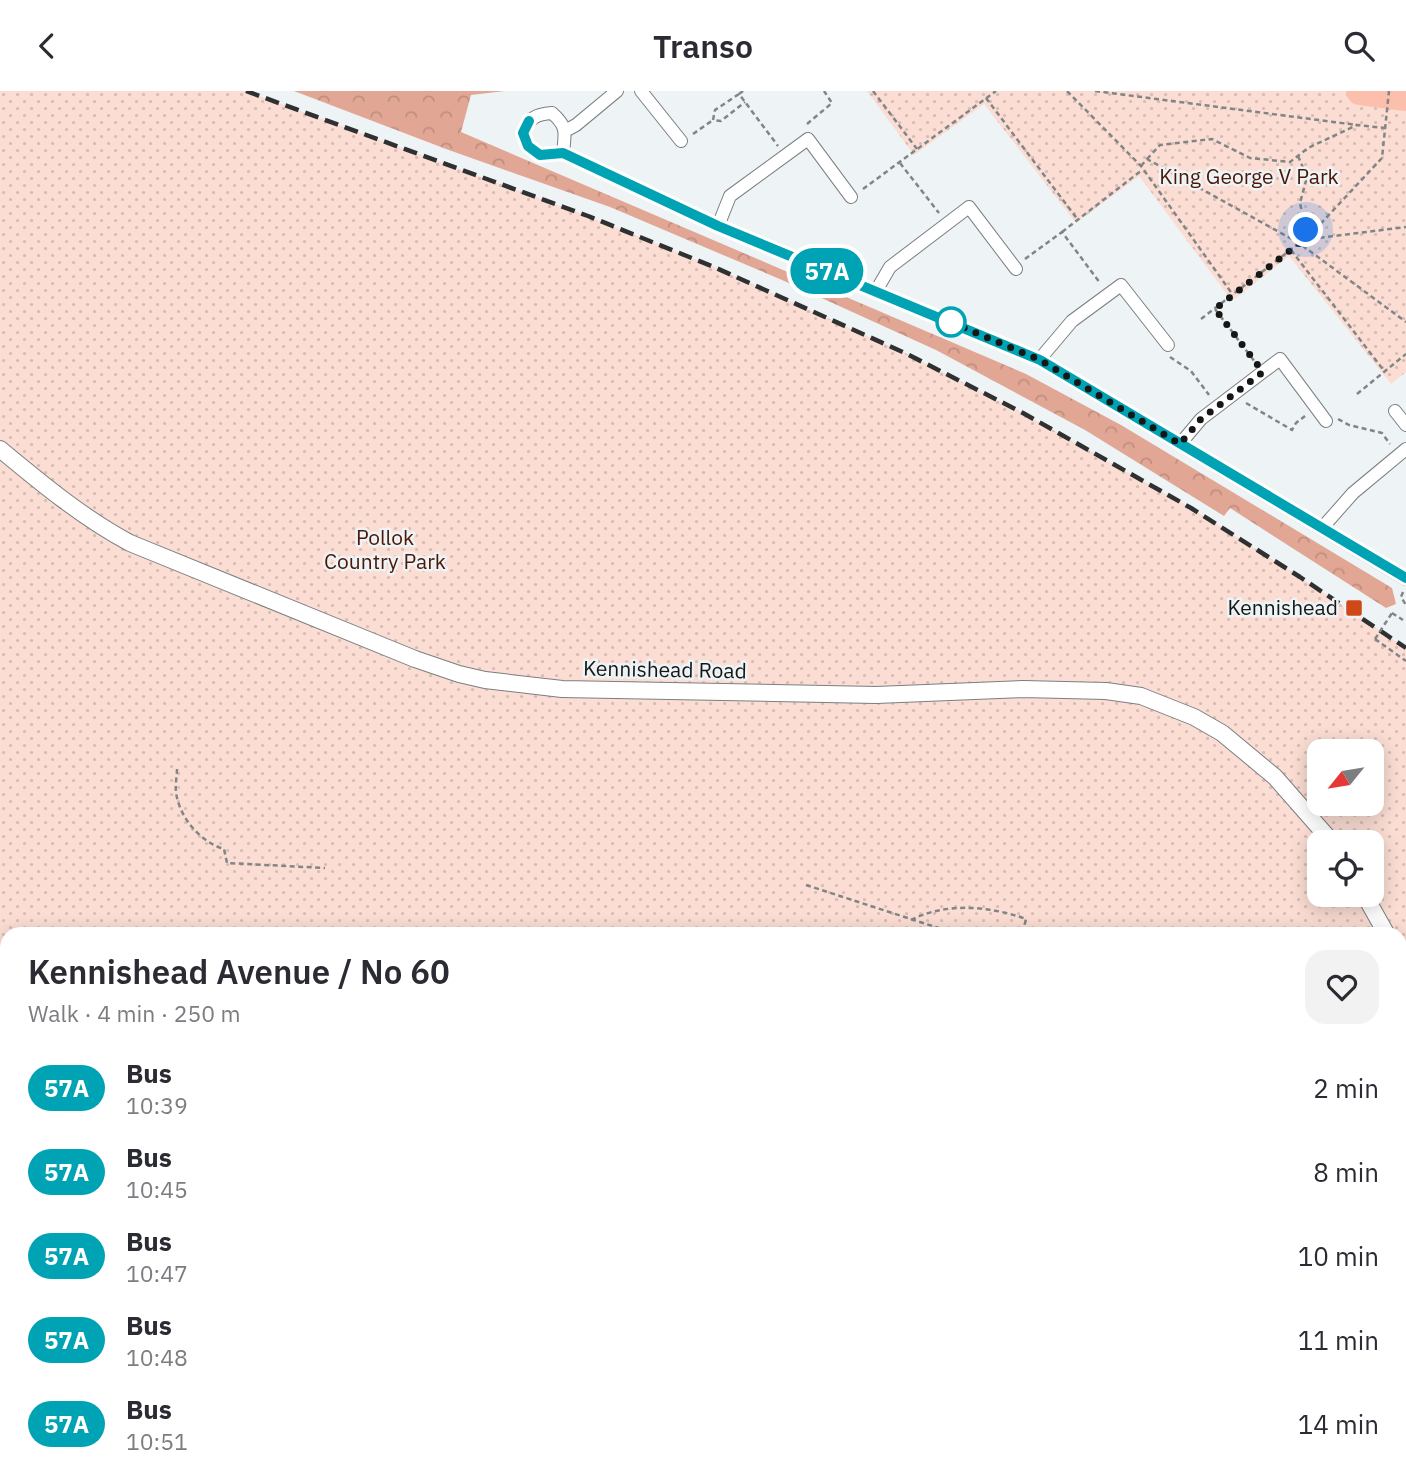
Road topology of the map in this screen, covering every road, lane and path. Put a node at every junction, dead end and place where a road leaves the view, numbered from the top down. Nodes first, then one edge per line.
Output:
1 (617, 91) edge
2 (641, 91) edge
3 (824, 91) edge
4 (873, 91) edge
5 (996, 91) edge
6 (1067, 91) edge
7 (1095, 91) edge
8 (1389, 91) edge
9 (741, 92) edge
10 (986, 98) junction
11 (745, 102) junction
12 (713, 120) junction
13 (1357, 125) junction
14 (1385, 128) junction
15 (565, 131) junction
16 (808, 139) junction
17 (681, 141) joint
18 (917, 149) junction
19 (563, 153) junction
20 (785, 155) junction
21 (1298, 156) junction
22 (1147, 159) junction
23 (899, 162) junction
24 (1142, 168) junction
25 (851, 197) joint
26 (1078, 220) junction
27 (947, 223) junction
28 (718, 226) junction
29 (1406, 227) edge
30 (1062, 232) junction
31 (1311, 234) junction
32 (1299, 243) junction
33 (1291, 249) junction
34 (1015, 268) joint
35 (876, 291) junction
36 (1109, 294) junction
37 (1233, 295) junction
38 (1215, 309) junction
39 (1201, 319) dead end
40 (1406, 322) edge
41 (1168, 345) joint
42 (1406, 354) edge
43 (1040, 360) junction
44 (1263, 372) junction
45 (1385, 372) junction
46 (1357, 394) dead end
47 (1233, 395) junction
48 (1218, 406) junction
49 (1316, 407) junction
50 (1395, 411) dead end
51 (1326, 421) joint
52 (1406, 425) edge
53 (1180, 444) junction
54 (0, 449) edge
55 (1402, 452) edge
56 (1323, 527) junction
57 (1406, 579) edge
58 (1403, 620) dead end
59 (1406, 661) edge
60 (177, 769) dead end
61 (1321, 830) edge
62 (325, 868) dead end
63 (806, 885) dead end
64 (1371, 907) edge
65 (911, 920) junction
66 (934, 927) edge
67 (1024, 927) edge
68 (1383, 927) edge

1 - 15 street
2 - 17 street
3 - 16 path
4 - 18 path
5 - 10 path
6 - 24 path
7 - 13 path
8 - 14 path
9 - 11 path
9 - 12 path
10 - 18 path
10 - 26 path
11 - 12 path
11 - 20 path
12 - 17 path
13 - 14 path
13 - 21 path
14 - 31 path
15 - 19 street
15 - 19 street
16 - 20 street
16 - 25 street
18 - 23 path
19 - 28 street
20 - 28 street
21 - 22 path
21 - 31 path
22 - 24 path
22 - 32 path
23 - 25 path
23 - 27 path
24 - 26 path
24 - 37 path
26 - 30 path
27 - 34 street
27 - 35 street
28 - 35 street
29 - 31 path
30 - 34 path
30 - 36 path
31 - 32 path
32 - 33 path
32 - 40 path
33 - 37 path
33 - 45 path
35 - 43 street
36 - 41 street
36 - 43 street
37 - 38 path
38 - 39 path
38 - 44 path
41 - 48 path
42 - 45 path
43 - 53 street
44 - 47 street
44 - 49 street
45 - 46 path
47 - 48 street
47 - 49 path
48 - 53 street
49 - 51 street
50 - 52 street
51 - 55 path
53 - 56 street
54 - 61 street, Kennishead Road
55 - 56 street
56 - 57 street
58 - 59 path, bridge
60 - 62 path
63 - 65 path
64 - 68 street
65 - 66 path
65 - 67 path

